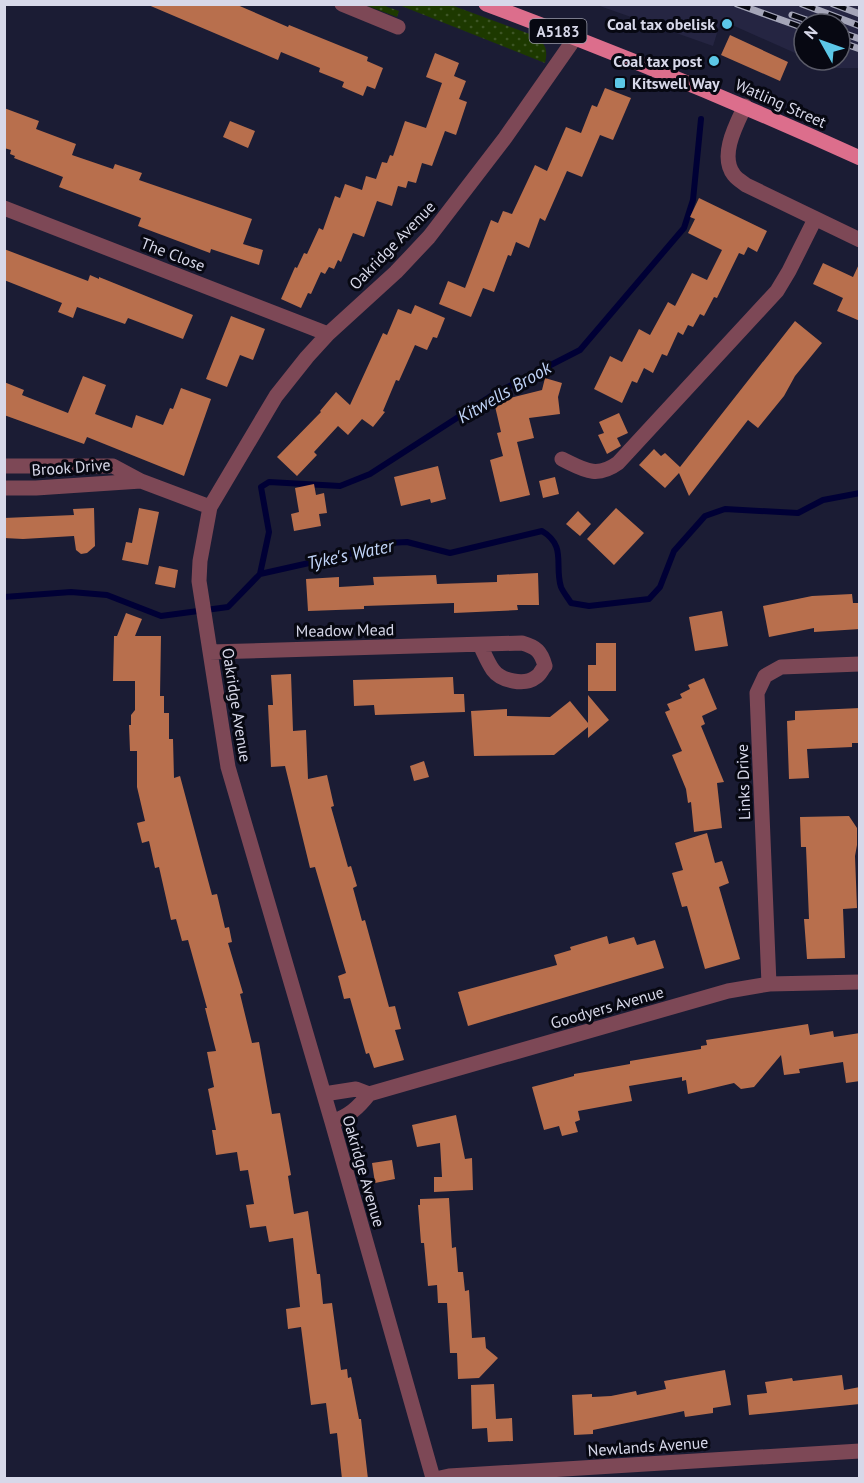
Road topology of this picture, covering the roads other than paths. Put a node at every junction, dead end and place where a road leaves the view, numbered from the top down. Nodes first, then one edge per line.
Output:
1 (342, 4) edge
2 (486, 4) edge
3 (398, 27) dead end
4 (575, 38) junction
5 (744, 106) junction
6 (860, 158) edge
7 (4, 208) edge
8 (814, 219) junction
9 (860, 240) edge
10 (328, 334) junction
11 (562, 459) dead end
12 (4, 466) edge
13 (141, 481) junction
14 (4, 488) edge
15 (210, 507) junction
16 (480, 645) dead end
17 (210, 652) junction
18 (860, 664) edge
19 (860, 982) edge
20 (769, 984) junction
21 (324, 1094) junction
22 (369, 1094) junction
23 (332, 1122) junction
24 (860, 1451) edge
25 (433, 1479) edge
26 (440, 1479) edge

1 - 3 street
2 - 4 main road, Watling Street / A5183
4 - 5 main road, Watling Street / A5183
4 - 10 street, Oakridge Avenue
5 - 6 main road, Watling Street / A5183
5 - 8 street
7 - 10 street, The Close
8 - 9 street
8 - 11 street
10 - 15 street, Oakridge Avenue
12 - 13 street, Brook Drive
13 - 14 street, Brook Drive
13 - 15 street, Brook Drive
15 - 17 street, Oakridge Avenue
16 - 17 street, Meadow Mead
17 - 21 street, Oakridge Avenue
18 - 20 street, Links Drive
19 - 20 street, Goodyers Avenue
20 - 22 street, Goodyers Avenue
21 - 22 street, Goodyers Avenue
21 - 23 street, Oakridge Avenue
22 - 23 street, Goodyers Avenue
23 - 25 street, Oakridge Avenue
24 - 26 street, Newlands Avenue

